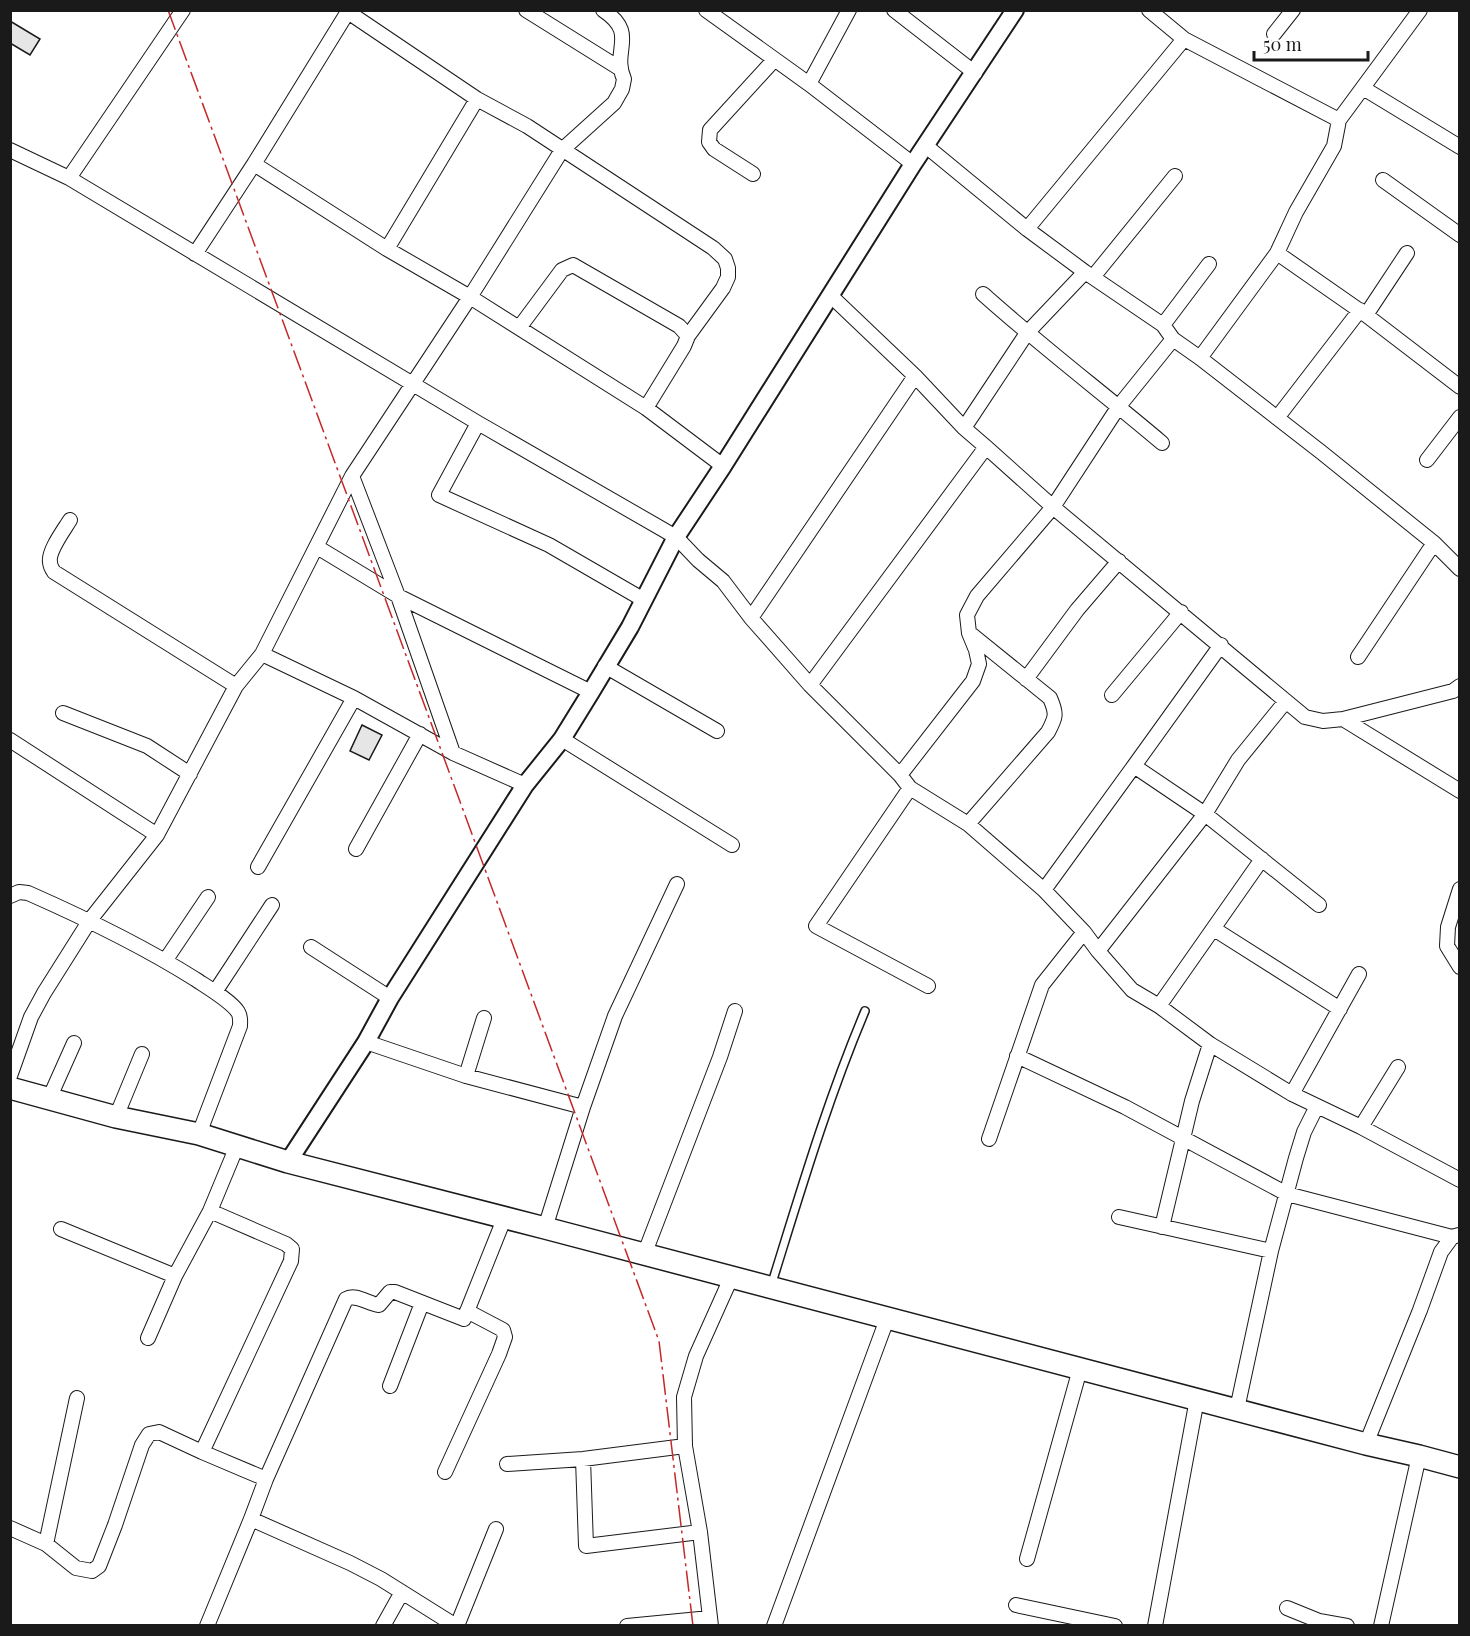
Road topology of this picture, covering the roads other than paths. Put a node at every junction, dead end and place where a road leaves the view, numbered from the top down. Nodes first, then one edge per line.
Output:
1 (183, 10) edge
2 (526, 10) edge
3 (603, 10) edge
4 (706, 10) edge
5 (849, 10) edge
6 (894, 10) edge
7 (1015, 10) edge
8 (1149, 10) edge
9 (1293, 10) edge
10 (1420, 10) edge
11 (348, 11) edge
12 (1274, 34) dead end
13 (1184, 39) junction
14 (774, 60) junction
15 (619, 68) junction
16 (975, 73) junction
17 (809, 84) junction
18 (1363, 88) junction
19 (477, 99) junction
20 (1340, 120) junction
21 (926, 146) junction
22 (1460, 147) edge
23 (10, 150) edge
24 (562, 150) junction
25 (254, 164) junction
26 (913, 164) junction
27 (753, 174) dead end
28 (1175, 177) dead end
29 (69, 178) junction
30 (1383, 180) dead end
31 (1028, 230) junction
32 (1460, 235) edge
33 (387, 249) junction
34 (1276, 253) junction
35 (1407, 253) dead end
36 (195, 254) junction
37 (1209, 264) dead end
38 (1089, 275) junction
39 (983, 294) dead end
40 (830, 295) junction
41 (470, 297) junction
42 (1363, 313) junction
43 (1162, 325) junction
44 (519, 328) junction
45 (1027, 333) junction
46 (688, 336) junction
47 (1173, 339) junction
48 (1200, 358) junction
49 (915, 376) junction
50 (413, 384) junction
51 (1460, 387) edge
52 (1119, 406) junction
53 (646, 408) junction
54 (1460, 417) edge
55 (1277, 418) junction
56 (478, 423) junction
57 (964, 428) junction
58 (1162, 443) dead end
59 (986, 447) junction
60 (1428, 460) dead end
61 (723, 466) junction
62 (352, 476) junction
63 (1053, 507) junction
64 (70, 520) dead end
65 (676, 537) junction
66 (1434, 543) junction
67 (317, 547) junction
68 (1119, 561) junction
69 (1460, 569) edge
70 (398, 597) junction
71 (644, 600) junction
72 (1181, 612) junction
73 (751, 618) junction
74 (969, 633) junction
75 (1221, 645) junction
76 (262, 654) junction
77 (1358, 657) dead end
78 (605, 666) junction
79 (1026, 679) junction
80 (810, 685) junction
81 (236, 686) junction
82 (1460, 686) edge
83 (591, 692) junction
84 (1112, 695) dead end
85 (354, 698) junction
86 (1286, 701) junction
87 (63, 713) dead end
88 (1344, 718) junction
89 (717, 731) dead end
90 (420, 734) junction
91 (10, 740) edge
92 (561, 740) junction
93 (453, 753) junction
94 (1134, 766) junction
95 (190, 774) junction
96 (900, 776) junction
97 (525, 785) junction
98 (910, 788) junction
99 (1460, 792) edge
100 (1205, 814) junction
101 (968, 824) junction
102 (157, 836) junction
103 (732, 845) dead end
104 (356, 849) dead end
105 (1262, 860) junction
106 (258, 867) dead end
107 (677, 884) dead end
108 (1460, 889) edge
109 (1044, 890) junction
110 (10, 896) edge
111 (208, 897) dead end
112 (272, 905) dead end
113 (1319, 905) dead end
114 (90, 920) junction
115 (1214, 928) junction
116 (1084, 932) junction
117 (311, 947) dead end
118 (1098, 951) junction
119 (165, 961) junction
120 (1460, 967) edge
121 (1359, 974) dead end
122 (928, 986) dead end
123 (215, 992) junction
124 (390, 998) junction
125 (1159, 1006) junction
126 (1340, 1009) junction
127 (735, 1011) dead end
128 (865, 1011) dead end
129 (484, 1018) dead end
130 (366, 1042) junction
131 (74, 1043) dead end
132 (1210, 1044) junction
133 (142, 1054) dead end
134 (1017, 1056) junction
135 (1398, 1067) dead end
136 (10, 1076) edge
137 (466, 1076) junction
138 (10, 1088) edge
139 (1292, 1094) junction
140 (49, 1099) junction
141 (1317, 1106) junction
142 (583, 1107) junction
143 (116, 1117) junction
144 (1361, 1127) junction
145 (199, 1134) junction
146 (989, 1138) dead end
147 (1183, 1139) junction
148 (237, 1146) junction
149 (288, 1162) junction
150 (1460, 1180) edge
151 (1287, 1194) junction
152 (210, 1211) junction
153 (1119, 1217) dead end
154 (504, 1219) junction
155 (1162, 1227) junction
156 (545, 1228) junction
157 (61, 1229) dead end
158 (1456, 1236) edge
159 (1271, 1251) junction
160 (644, 1255) junction
161 (175, 1276) junction
162 (731, 1278) junction
163 (770, 1288) junction
164 (422, 1303) junction
165 (467, 1311) junction
166 (887, 1319) junction
167 (148, 1338) dead end
168 (1080, 1369) junction
169 (390, 1386) dead end
170 (77, 1398) dead end
171 (1197, 1399) junction
172 (1237, 1409) junction
173 (1366, 1444) junction
174 (685, 1446) junction
175 (202, 1452) junction
176 (1419, 1456) junction
177 (583, 1459) junction
178 (507, 1464) dead end
179 (1460, 1467) edge
180 (445, 1472) dead end
181 (266, 1479) junction
182 (251, 1519) junction
183 (10, 1528) edge
184 (496, 1529) dead end
185 (700, 1532) junction
186 (46, 1544) junction
187 (1027, 1558) dead end
188 (402, 1592) junction
189 (1016, 1605) dead end
190 (1287, 1608) dead end
191 (711, 1622) edge
192 (207, 1626) edge
193 (383, 1626) edge
194 (456, 1626) edge
195 (627, 1626) edge
196 (774, 1626) edge
197 (1115, 1626) edge
198 (1155, 1626) edge
199 (1347, 1626) edge
200 (1381, 1626) edge

1 - 29 street
2 - 15 street
3 - 15 street
4 - 14 street
5 - 17 street
6 - 16 street
7 - 16 street
8 - 13 street
9 - 12 street
10 - 18 street
11 - 19 street
11 - 25 street
13 - 20 street
13 - 31 street
14 - 17 street
14 - 27 street
15 - 24 street
16 - 21 street
17 - 26 street
18 - 20 street
18 - 22 street
19 - 24 street
19 - 33 street
20 - 34 street
21 - 26 street
21 - 31 street
23 - 29 street
24 - 41 street
24 - 46 street
25 - 33 street
25 - 36 street
26 - 40 street
28 - 38 street
29 - 36 street
30 - 32 street
31 - 38 street
33 - 41 street
34 - 42 street
34 - 48 street
35 - 42 street
36 - 50 street
37 - 43 street
38 - 43 street
38 - 45 street
39 - 45 street
40 - 49 street
40 - 61 street
41 - 44 street
41 - 50 street
42 - 51 street
42 - 55 street
43 - 47 street
44 - 46 street
44 - 53 street
45 - 52 street
45 - 57 street
46 - 53 street
47 - 48 street
47 - 52 street
48 - 55 street
49 - 57 street
49 - 73 street
50 - 56 street
50 - 62 street
52 - 58 street
52 - 63 street
53 - 61 street
54 - 60 street
55 - 66 street
56 - 65 street
56 - 71 street
57 - 59 street
59 - 63 street
59 - 80 street
61 - 65 street
62 - 67 street
62 - 70 street
63 - 68 street
63 - 74 street
64 - 81 street
65 - 71 street
65 - 73 street
66 - 69 street
66 - 77 street
67 - 70 street
67 - 76 street
68 - 72 street
68 - 79 street
70 - 83 street
70 - 93 street
71 - 78 street
72 - 75 street
72 - 84 street
73 - 80 street
74 - 79 street
74 - 96 street
75 - 86 street
75 - 94 street
76 - 81 street
76 - 85 street
78 - 83 street
78 - 89 street
79 - 101 street
80 - 96 street
81 - 95 street
82 - 88 street
83 - 92 street
85 - 90 street
85 - 106 street
86 - 88 street
86 - 100 street
87 - 95 street
88 - 99 street
90 - 93 street
90 - 104 street
91 - 102 street
92 - 97 street
92 - 103 street
93 - 97 street
94 - 100 street
94 - 109 street
95 - 102 street
96 - 98 street
97 - 124 street
98 - 101 street
98 - 122 street
100 - 105 street
100 - 118 street
101 - 109 street
102 - 114 street
105 - 113 street
105 - 115 street
107 - 142 street
108 - 120 street
109 - 116 street
110 - 114 street
111 - 119 street
112 - 123 street
114 - 119 street
114 - 136 street
115 - 125 street
115 - 126 street
116 - 118 street
116 - 134 street
117 - 124 street
118 - 125 street
119 - 123 street
121 - 126 street
123 - 145 street
124 - 130 street
125 - 132 street
126 - 139 street
127 - 160 street
128 - 163 lane
129 - 137 street
130 - 137 street
130 - 149 street
131 - 140 street
132 - 139 street
132 - 147 street
133 - 143 street
134 - 146 street
134 - 147 street
135 - 144 street
137 - 142 street
138 - 140 main road
139 - 141 street
140 - 143 main road
141 - 144 street
141 - 151 street
142 - 156 street
143 - 145 main road
144 - 150 street
145 - 148 main road
147 - 151 street
147 - 155 street
148 - 149 main road
148 - 152 street
149 - 154 main road
151 - 158 street
151 - 159 street
152 - 161 street
152 - 175 street
153 - 155 street
154 - 156 main road
154 - 165 street
155 - 159 street
156 - 160 main road
157 - 161 street
158 - 173 street
159 - 172 street
160 - 162 main road
161 - 167 street
162 - 163 main road
162 - 174 street
163 - 166 main road
164 - 165 street
164 - 169 street
164 - 181 street
165 - 180 street
166 - 168 main road
166 - 196 street
168 - 171 main road
168 - 187 street
170 - 186 street
171 - 172 main road
171 - 198 street
172 - 173 main road
173 - 176 main road
174 - 177 street
174 - 185 street
175 - 181 street
175 - 186 street
176 - 179 main road
176 - 200 street
177 - 178 street
177 - 185 street
181 - 182 street
182 - 188 street
182 - 192 street
183 - 186 street
184 - 194 street
185 - 191 street
188 - 193 street
188 - 194 street
189 - 197 street
190 - 199 street
191 - 195 street

